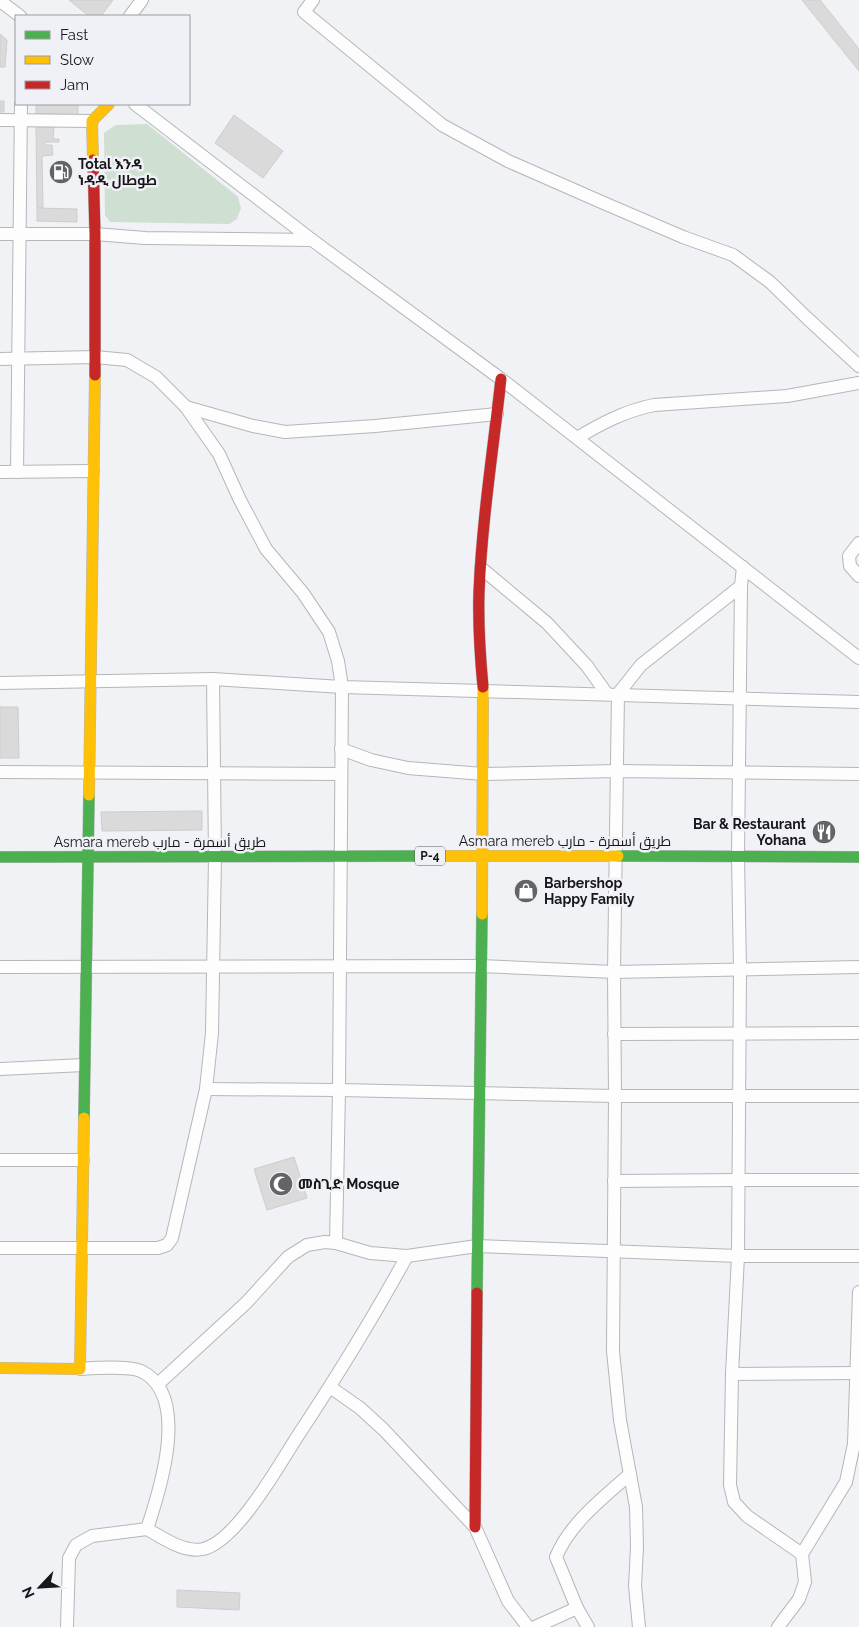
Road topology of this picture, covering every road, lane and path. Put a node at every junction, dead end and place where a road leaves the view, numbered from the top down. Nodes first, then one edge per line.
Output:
1 (142, 0) edge
2 (313, 0) edge
3 (0, 1) edge
4 (19, 15) edge
5 (131, 15) edge
6 (20, 105) edge
7 (108, 105) edge
8 (136, 105) edge
9 (0, 120) edge
10 (20, 120) junction
11 (92, 120) junction
12 (0, 234) edge
13 (95, 234) junction
14 (20, 235) junction
15 (312, 240) junction
16 (95, 357) junction
17 (0, 359) edge
18 (19, 359) junction
19 (859, 366) edge
20 (501, 379) junction
21 (859, 383) edge
22 (186, 406) junction
23 (497, 414) junction
24 (577, 438) junction
25 (93, 471) junction
26 (0, 472) edge
27 (17, 472) junction
28 (859, 543) edge
29 (743, 567) junction
30 (481, 568) junction
31 (859, 576) edge
32 (742, 586) junction
33 (857, 651) edge
34 (213, 679) junction
35 (89, 682) junction
36 (0, 683) edge
37 (342, 687) junction
38 (482, 691) junction
39 (612, 694) junction
40 (740, 697) junction
41 (859, 702) edge
42 (342, 749) junction
43 (617, 771) junction
44 (0, 772) edge
45 (214, 772) junction
46 (88, 773) junction
47 (739, 773) junction
48 (341, 774) junction
49 (483, 774) junction
50 (859, 774) edge
51 (88, 856) junction
52 (481, 856) junction
53 (616, 856) junction
54 (0, 857) edge
55 (215, 857) junction
56 (341, 857) junction
57 (738, 857) junction
58 (859, 858) edge
59 (85, 966) junction
60 (340, 966) junction
61 (480, 966) junction
62 (0, 967) edge
63 (212, 967) junction
64 (859, 967) edge
65 (740, 970) junction
66 (614, 972) junction
67 (859, 1033) edge
68 (614, 1034) junction
69 (740, 1035) junction
70 (84, 1065) junction
71 (0, 1068) edge
72 (206, 1089) junction
73 (339, 1090) junction
74 (478, 1094) junction
75 (615, 1096) junction
76 (859, 1096) edge
77 (740, 1097) junction
78 (0, 1160) edge
79 (83, 1160) junction
80 (739, 1180) junction
81 (859, 1180) edge
82 (614, 1181) junction
83 (336, 1243) junction
84 (477, 1246) junction
85 (0, 1248) edge
86 (82, 1248) junction
87 (614, 1250) junction
88 (407, 1256) junction
89 (738, 1256) junction
90 (859, 1256) edge
91 (859, 1292) edge
92 (0, 1368) edge
93 (80, 1369) junction
94 (858, 1373) edge
95 (732, 1374) junction
96 (158, 1384) junction
97 (330, 1387) junction
98 (630, 1474) junction
99 (475, 1527) junction
100 (147, 1529) junction
101 (802, 1554) junction
102 (577, 1608) junction
103 (67, 1627) edge
104 (528, 1627) edge
105 (535, 1627) edge
106 (588, 1627) edge
107 (639, 1627) edge
108 (778, 1627) edge

1 - 5 street
2 - 19 street
3 - 4 street
6 - 10 street
7 - 11 main road
8 - 15 street
9 - 10 street
10 - 11 street
10 - 14 street
11 - 13 main road
12 - 14 street
13 - 14 street
13 - 15 street
13 - 16 main road
14 - 18 street
15 - 20 street
16 - 18 street
16 - 22 street
16 - 25 main road
17 - 18 street
18 - 27 street
20 - 23 main road
20 - 24 street
21 - 24 street
22 - 23 street
22 - 37 street
23 - 30 main road
24 - 29 street
25 - 27 street
25 - 35 main road
26 - 27 street
28 - 31 street
29 - 32 street
29 - 33 street
30 - 38 main road
30 - 39 street
32 - 39 street
32 - 40 street
34 - 35 street
34 - 37 street
34 - 45 street
35 - 36 street
35 - 46 main road
37 - 38 street
37 - 42 street
38 - 39 street
38 - 49 main road
39 - 40 street
39 - 43 street
40 - 41 street
40 - 47 street
42 - 48 street
42 - 49 street
43 - 47 street
43 - 49 street
43 - 53 street
44 - 46 street
45 - 46 street
45 - 48 street
45 - 55 street
46 - 51 main road
47 - 50 street
47 - 57 street
48 - 56 street
49 - 52 main road
51 - 54 main road, Asmara mereb طريق أسمرة - مارب / P-4
51 - 55 main road, Asmara mereb طريق أسمرة - مارب / P-4
51 - 59 main road
52 - 53 main road, Asmara mereb طريق أسمرة - مارب / P-4
52 - 56 main road, Asmara mereb طريق أسمرة - مارب / P-4
52 - 61 main road
53 - 57 main road, Asmara mereb طريق أسمرة - مارب / P-4
53 - 66 street
55 - 56 main road, Asmara mereb طريق أسمرة - مارب / P-4
55 - 63 street
56 - 60 street
57 - 58 main road, Asmara mereb طريق أسمرة - مارب / P-4
57 - 65 street
59 - 62 street
59 - 63 street
59 - 70 main road
60 - 61 street
60 - 63 street
60 - 73 street
61 - 66 street
61 - 74 main road
63 - 72 street
64 - 65 street
65 - 66 street
65 - 69 street
66 - 68 street
67 - 69 street
68 - 69 street
68 - 75 street
69 - 77 street
70 - 71 street
70 - 79 main road
72 - 73 street
72 - 86 street
73 - 74 street
73 - 83 street
74 - 75 street
74 - 84 main road
75 - 77 street
75 - 82 street
76 - 77 street
77 - 80 street
78 - 79 street
79 - 86 main road
80 - 81 street
80 - 82 street
80 - 89 street
82 - 87 street
83 - 88 street
83 - 96 street
84 - 87 street
84 - 88 street
84 - 99 main road
85 - 86 street
86 - 93 main road
87 - 89 street
87 - 98 street
88 - 97 street
89 - 90 street
89 - 95 street
91 - 94 street
92 - 93 main road
93 - 96 street
94 - 95 street
94 - 101 street
95 - 101 street
96 - 100 street
97 - 99 street
97 - 100 street
98 - 102 street
98 - 107 street
99 - 104 street
100 - 103 street
101 - 108 street
102 - 105 street
102 - 106 street

